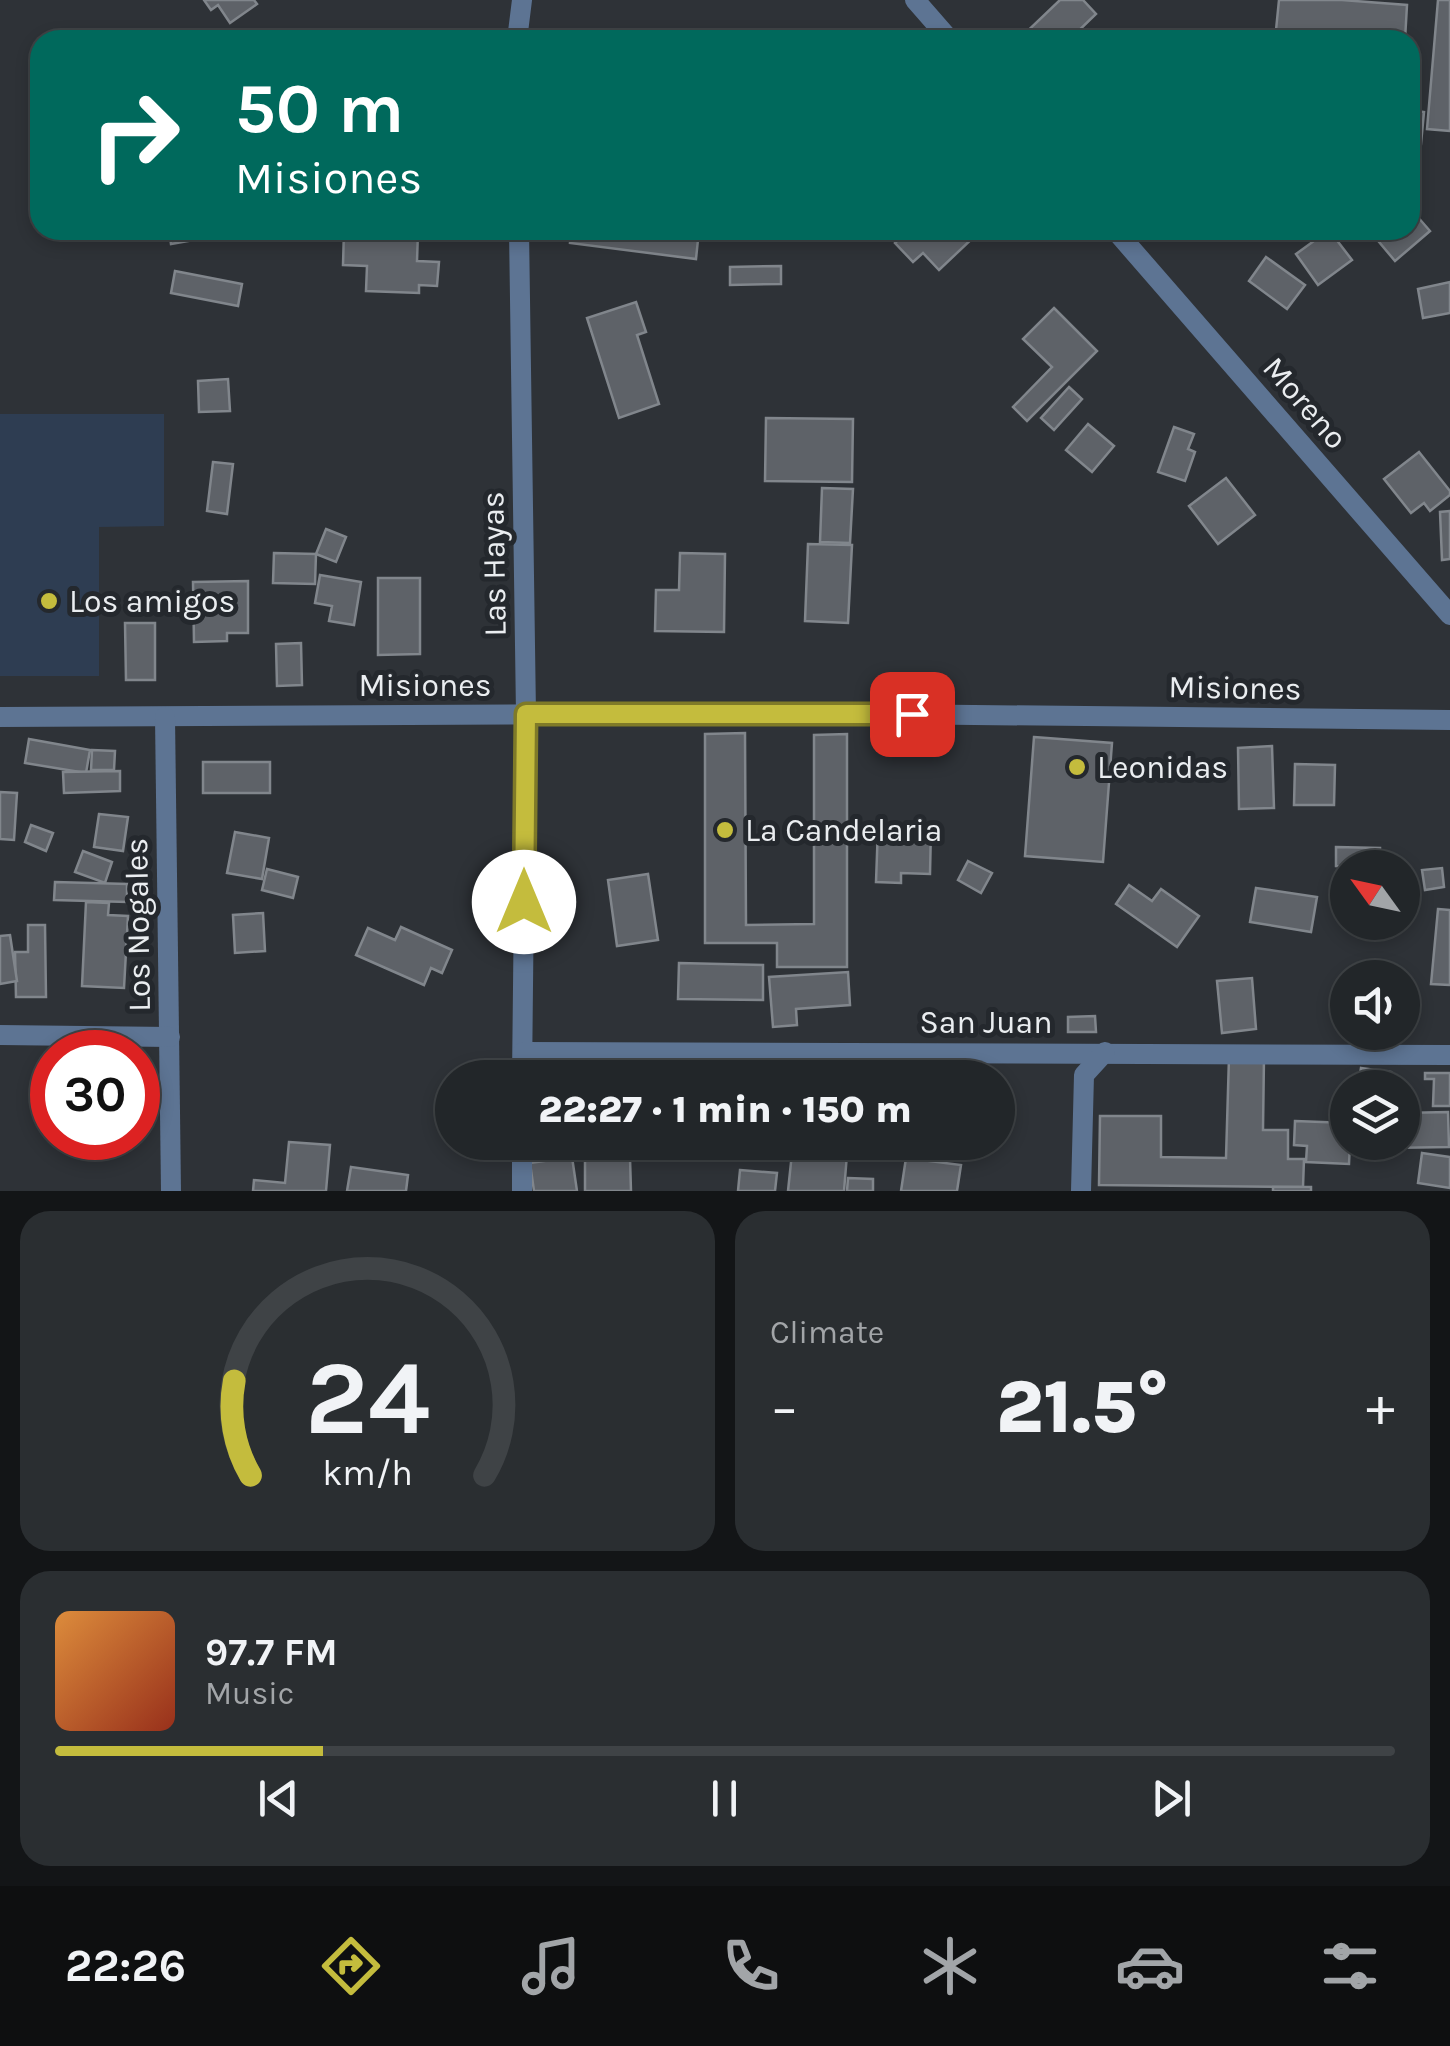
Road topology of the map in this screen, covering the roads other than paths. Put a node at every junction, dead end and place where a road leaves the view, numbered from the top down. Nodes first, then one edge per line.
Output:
1 (522, 0) edge
2 (916, 0) edge
3 (518, 30) edge
4 (942, 30) edge
5 (520, 240) edge
6 (1124, 240) edge
7 (1450, 615) edge
8 (526, 714) junction
9 (0, 717) edge
10 (165, 717) junction
11 (1450, 720) edge
12 (0, 1035) edge
13 (170, 1037) junction
14 (522, 1052) junction
15 (1105, 1052) junction
16 (1450, 1055) edge
17 (522, 1060) edge
18 (522, 1160) edge
19 (172, 1191) edge
20 (522, 1191) edge
21 (1081, 1191) edge

1 - 3 street
2 - 4 street
5 - 8 street, Las Hayas
6 - 7 street, Moreno
8 - 10 street, Misiones
8 - 11 street, Misiones
8 - 14 street, Las Hayas
9 - 10 street, Misiones
10 - 13 street, Los Nogales
12 - 13 street
13 - 19 street, Los Nogales
14 - 15 street, San Juan
14 - 17 street, Las Hayas
15 - 16 street, San Juan
15 - 21 street
18 - 20 street

